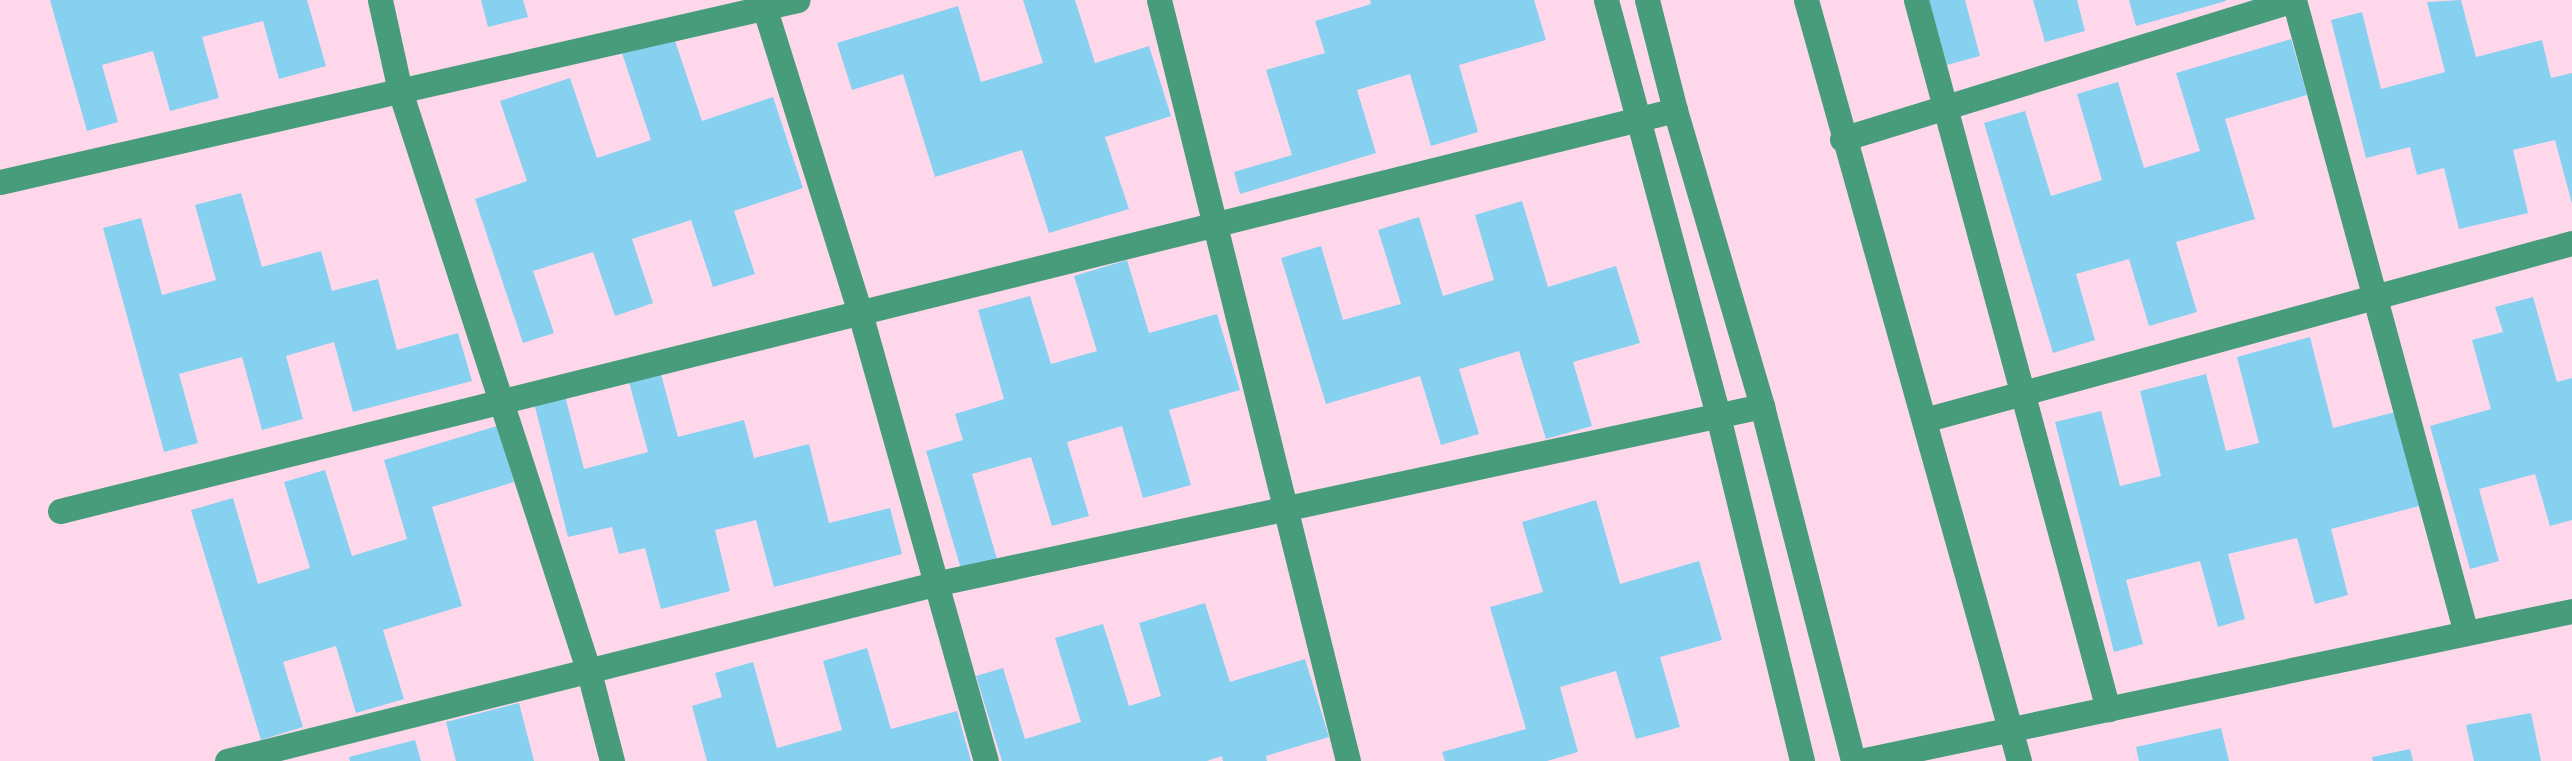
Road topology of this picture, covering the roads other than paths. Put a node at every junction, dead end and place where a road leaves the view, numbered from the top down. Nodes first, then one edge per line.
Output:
1 (380, 0) edge
2 (798, 0) edge
3 (1158, 0) edge
4 (1606, 0) edge
5 (1647, 0) edge
6 (1806, 0) edge
7 (1916, 0) edge
8 (2293, 0) edge
9 (762, 4) edge
10 (400, 91) junction
11 (1948, 106) junction
12 (1675, 110) junction
13 (1641, 119) junction
14 (1842, 139) junction
15 (0, 182) edge
16 (1216, 225) junction
17 (2572, 244) edge
18 (2374, 298) junction
19 (860, 312) junction
20 (2020, 394) junction
21 (501, 402) junction
22 (1762, 406) junction
23 (1718, 416) junction
24 (1924, 420) junction
25 (60, 511) dead end
26 (1284, 512) junction
27 (939, 583) junction
28 (2572, 611) edge
29 (2466, 633) junction
30 (588, 672) junction
31 (2108, 709) junction
32 (2012, 729) junction
33 (226, 761) edge
34 (612, 761) edge
35 (986, 761) edge
36 (1348, 761) edge
37 (1802, 761) edge
38 (1856, 761) edge
39 (2019, 761) edge

1 - 10 street
2 - 9 street
3 - 16 street
4 - 13 street
5 - 12 street
6 - 14 street
7 - 11 street
8 - 11 street
8 - 18 street
9 - 10 street
9 - 19 street
10 - 15 street
10 - 21 street
11 - 14 street
11 - 20 street
12 - 13 street
12 - 22 street
13 - 16 street
13 - 23 street
14 - 24 street
16 - 19 street
16 - 26 street
17 - 18 street
18 - 20 street
18 - 29 street
19 - 21 street
19 - 27 street
20 - 24 street
20 - 31 street
21 - 25 street
21 - 30 street
22 - 23 street
22 - 38 street
23 - 26 street
23 - 37 street
24 - 32 street
26 - 27 street
26 - 36 street
27 - 30 street
27 - 35 street
28 - 29 street
29 - 31 street
30 - 33 street
30 - 34 street
31 - 32 street
32 - 38 street
32 - 39 street

